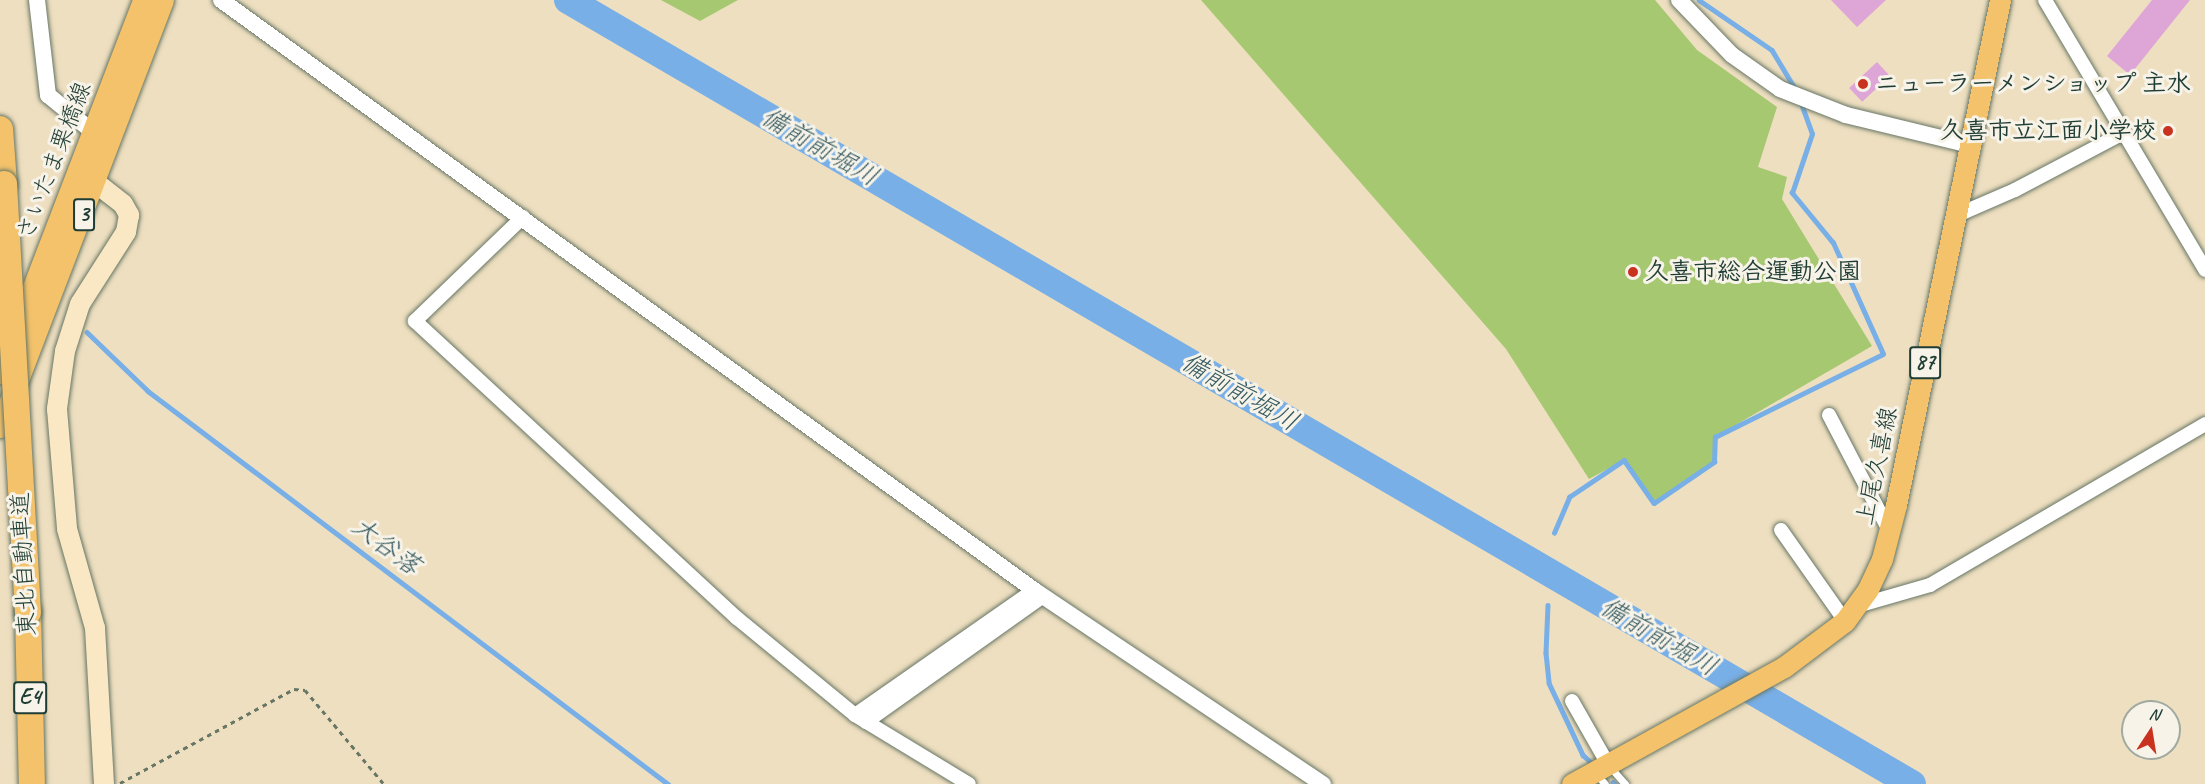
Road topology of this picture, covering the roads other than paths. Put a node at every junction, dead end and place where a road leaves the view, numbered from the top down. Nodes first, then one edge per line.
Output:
1 (37, 0) edge
2 (143, 0) edge
3 (163, 0) edge
4 (221, 0) edge
5 (1679, 0) edge
6 (2000, 0) edge
7 (2045, 0) edge
8 (0, 129) edge
9 (93, 132) junction
10 (2123, 133) junction
11 (1970, 145) junction
12 (96, 183) junction
13 (1955, 216) junction
14 (523, 217) junction
15 (2205, 270) edge
16 (0, 374) edge
17 (1829, 415) dead end
18 (2205, 424) edge
19 (0, 428) edge
20 (1781, 530) dead end
21 (1890, 532) junction
22 (1039, 593) junction
23 (1851, 613) junction
24 (1572, 701) dead end
25 (861, 718) junction
26 (1602, 773) edge
27 (32, 784) edge
28 (104, 784) edge
29 (969, 784) edge
30 (1323, 784) edge
31 (1572, 784) edge
32 (1625, 784) edge

1 - 9 street
2 - 9 main road, さいたま栗橋線 / 3
3 - 12 main road, さいたま栗橋線 / 3
4 - 14 street
5 - 11 street
6 - 11 main road, 上尾久喜線 / 87
7 - 10 street
8 - 27 highway, 東北自動車道 / E4, bridge
9 - 16 main road, さいたま栗橋線 / 3
10 - 13 street
10 - 15 street
11 - 13 main road, 上尾久喜線 / 87
12 - 19 main road, さいたま栗橋線 / 3
12 - 28 main road
13 - 21 main road, 上尾久喜線 / 87
14 - 22 street
14 - 25 street
17 - 21 street
18 - 23 street
20 - 23 street
21 - 23 main road, 上尾久喜線 / 87
22 - 25 street
22 - 30 street
23 - 26 main road, 上尾久喜線 / 87
24 - 26 street
25 - 29 street
26 - 31 main road, 上尾久喜線 / 87
26 - 32 lane

